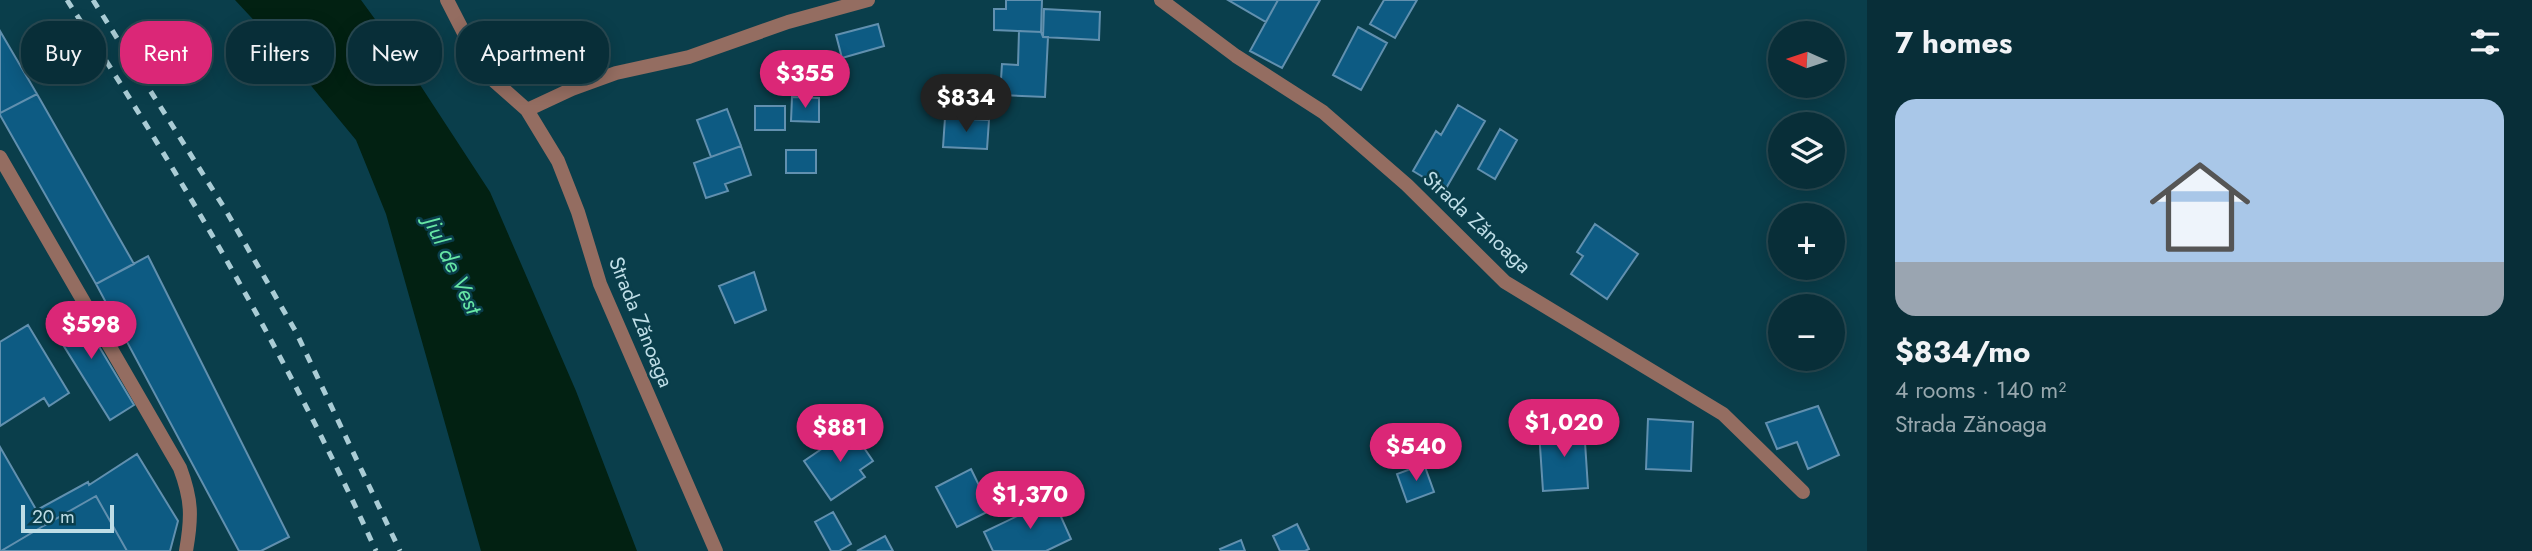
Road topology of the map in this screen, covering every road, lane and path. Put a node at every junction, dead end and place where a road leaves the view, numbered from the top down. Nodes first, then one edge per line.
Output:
1 (447, 0) edge
2 (868, 0) edge
3 (1161, 0) edge
4 (527, 110) junction
5 (0, 157) edge
6 (1803, 492) dead end
7 (186, 551) edge
8 (716, 551) edge

1 - 4 street, Strada Zănoaga
2 - 4 street
3 - 6 street, Strada Zănoaga
4 - 8 street, Strada Zănoaga
5 - 7 street

